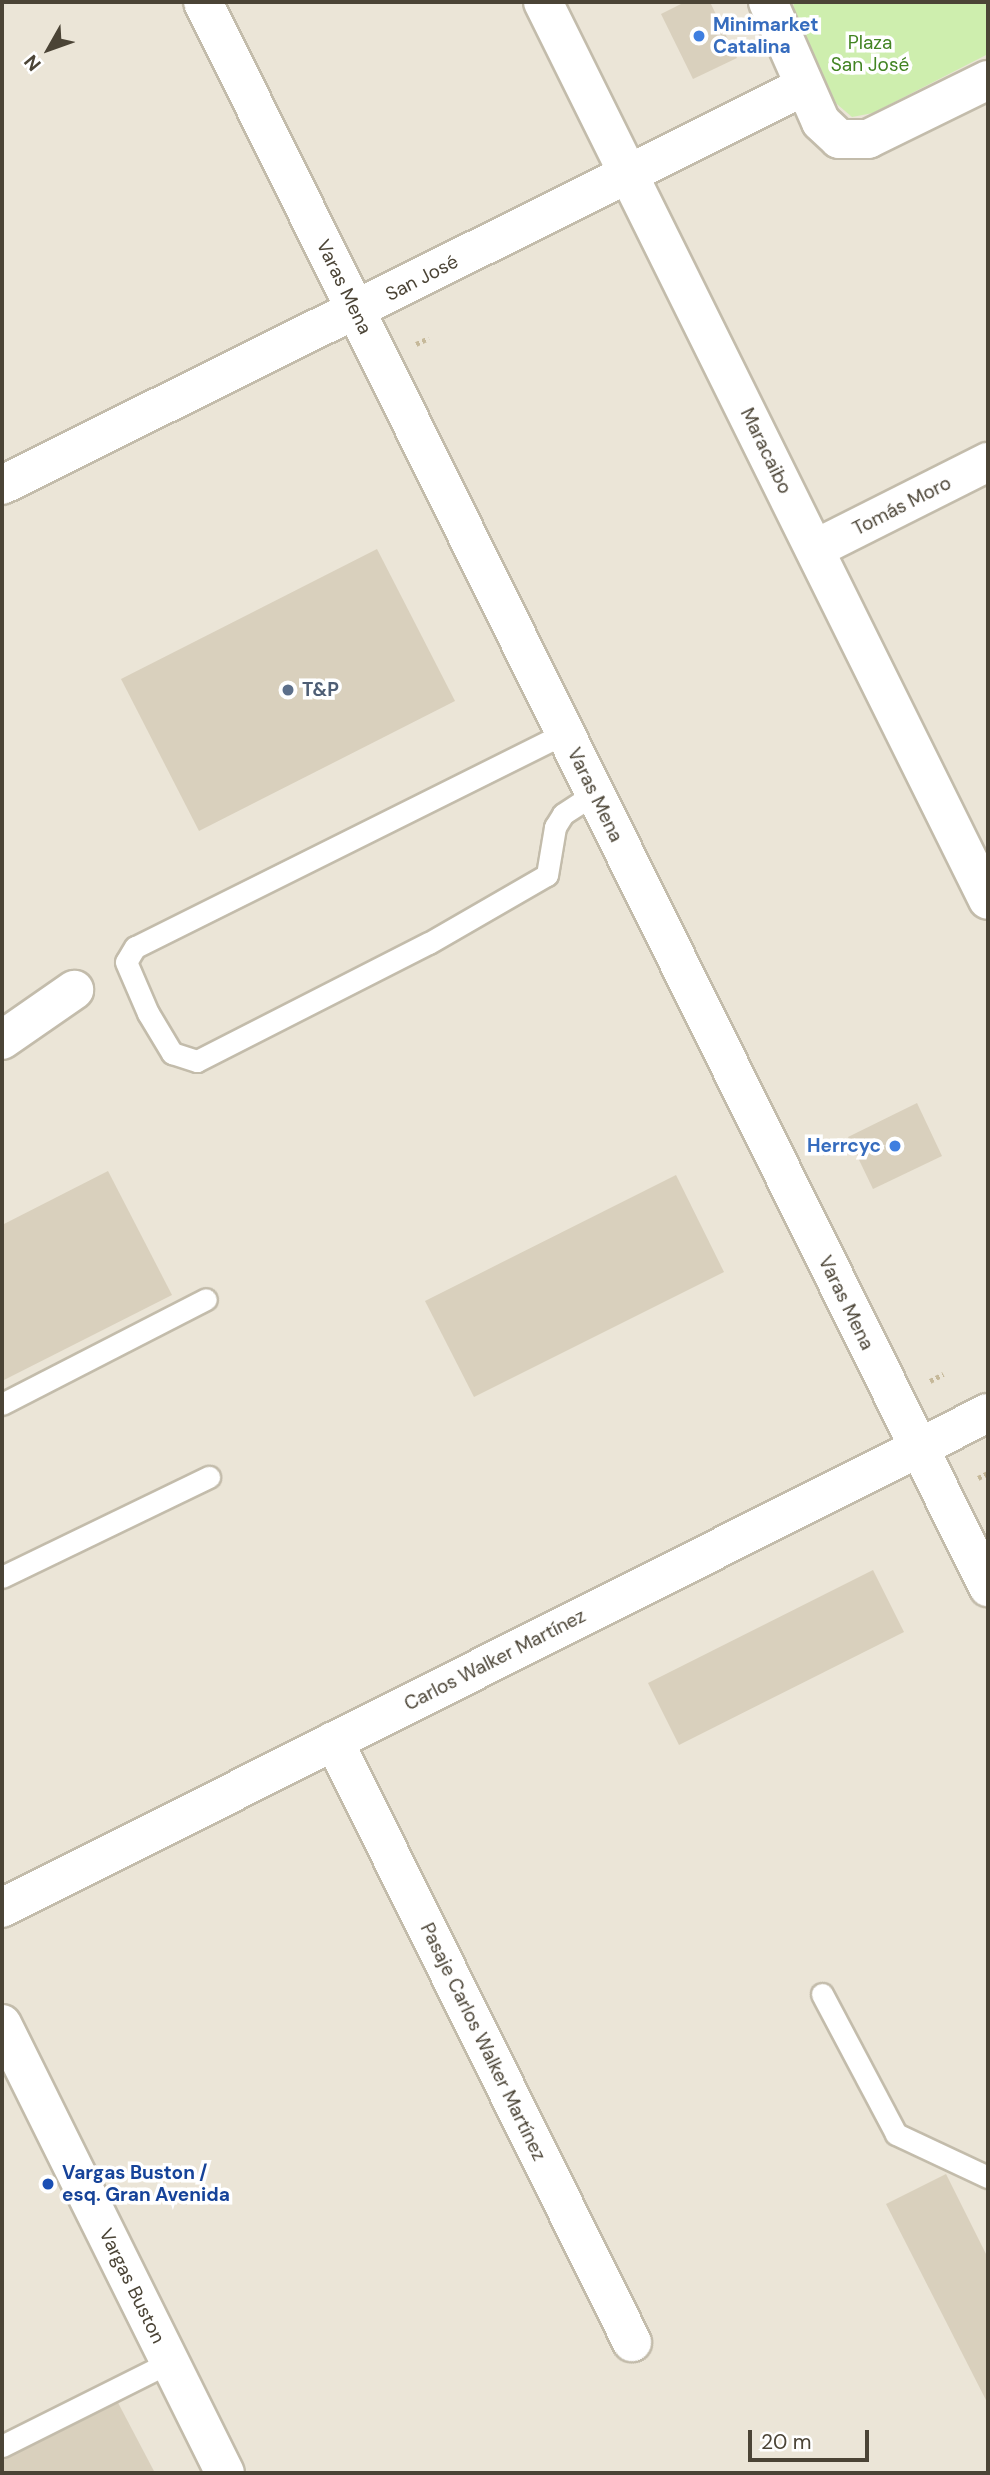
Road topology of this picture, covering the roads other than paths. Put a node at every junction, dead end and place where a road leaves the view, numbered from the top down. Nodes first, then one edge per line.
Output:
1 (203, 2) edge
2 (543, 2) edge
3 (768, 2) edge
4 (988, 80) edge
5 (803, 87) junction
6 (629, 175) junction
7 (356, 311) junction
8 (988, 462) edge
9 (2, 485) edge
10 (815, 549) junction
11 (565, 733) junction
12 (594, 794) junction
13 (988, 900) edge
14 (74, 990) dead end
15 (2, 1040) edge
16 (206, 1299) dead end
17 (2, 1404) edge
18 (988, 1413) edge
19 (918, 1448) junction
20 (209, 1477) dead end
21 (2, 1577) edge
22 (988, 1587) edge
23 (334, 1741) junction
24 (2, 1908) edge
25 (822, 1994) dead end
26 (2, 2024) edge
27 (988, 2177) edge
28 (632, 2342) dead end
29 (170, 2362) junction
30 (2, 2446) edge
31 (225, 2473) edge

1 - 7 street, Varas Mena
2 - 6 street, Maracaibo
3 - 5 street
4 - 5 street
5 - 6 street, San José
6 - 7 street, San José
6 - 10 street, Maracaibo
7 - 9 street, San José
7 - 11 street, Varas Mena
8 - 10 street, Tomás Moro
10 - 13 street, Maracaibo
11 - 12 street, Varas Mena
11 - 12 lane
12 - 19 street, Varas Mena
14 - 15 street
16 - 17 lane
18 - 19 street, Carlos Walker Martínez
19 - 22 street, Varas Mena
19 - 23 street, Carlos Walker Martínez
20 - 21 lane
23 - 24 street, Carlos Walker Martínez
23 - 28 street, Pasaje Carlos Walker Martínez
25 - 27 lane
26 - 29 street, Vargas Buston
29 - 30 lane
29 - 31 street, Vargas Buston

